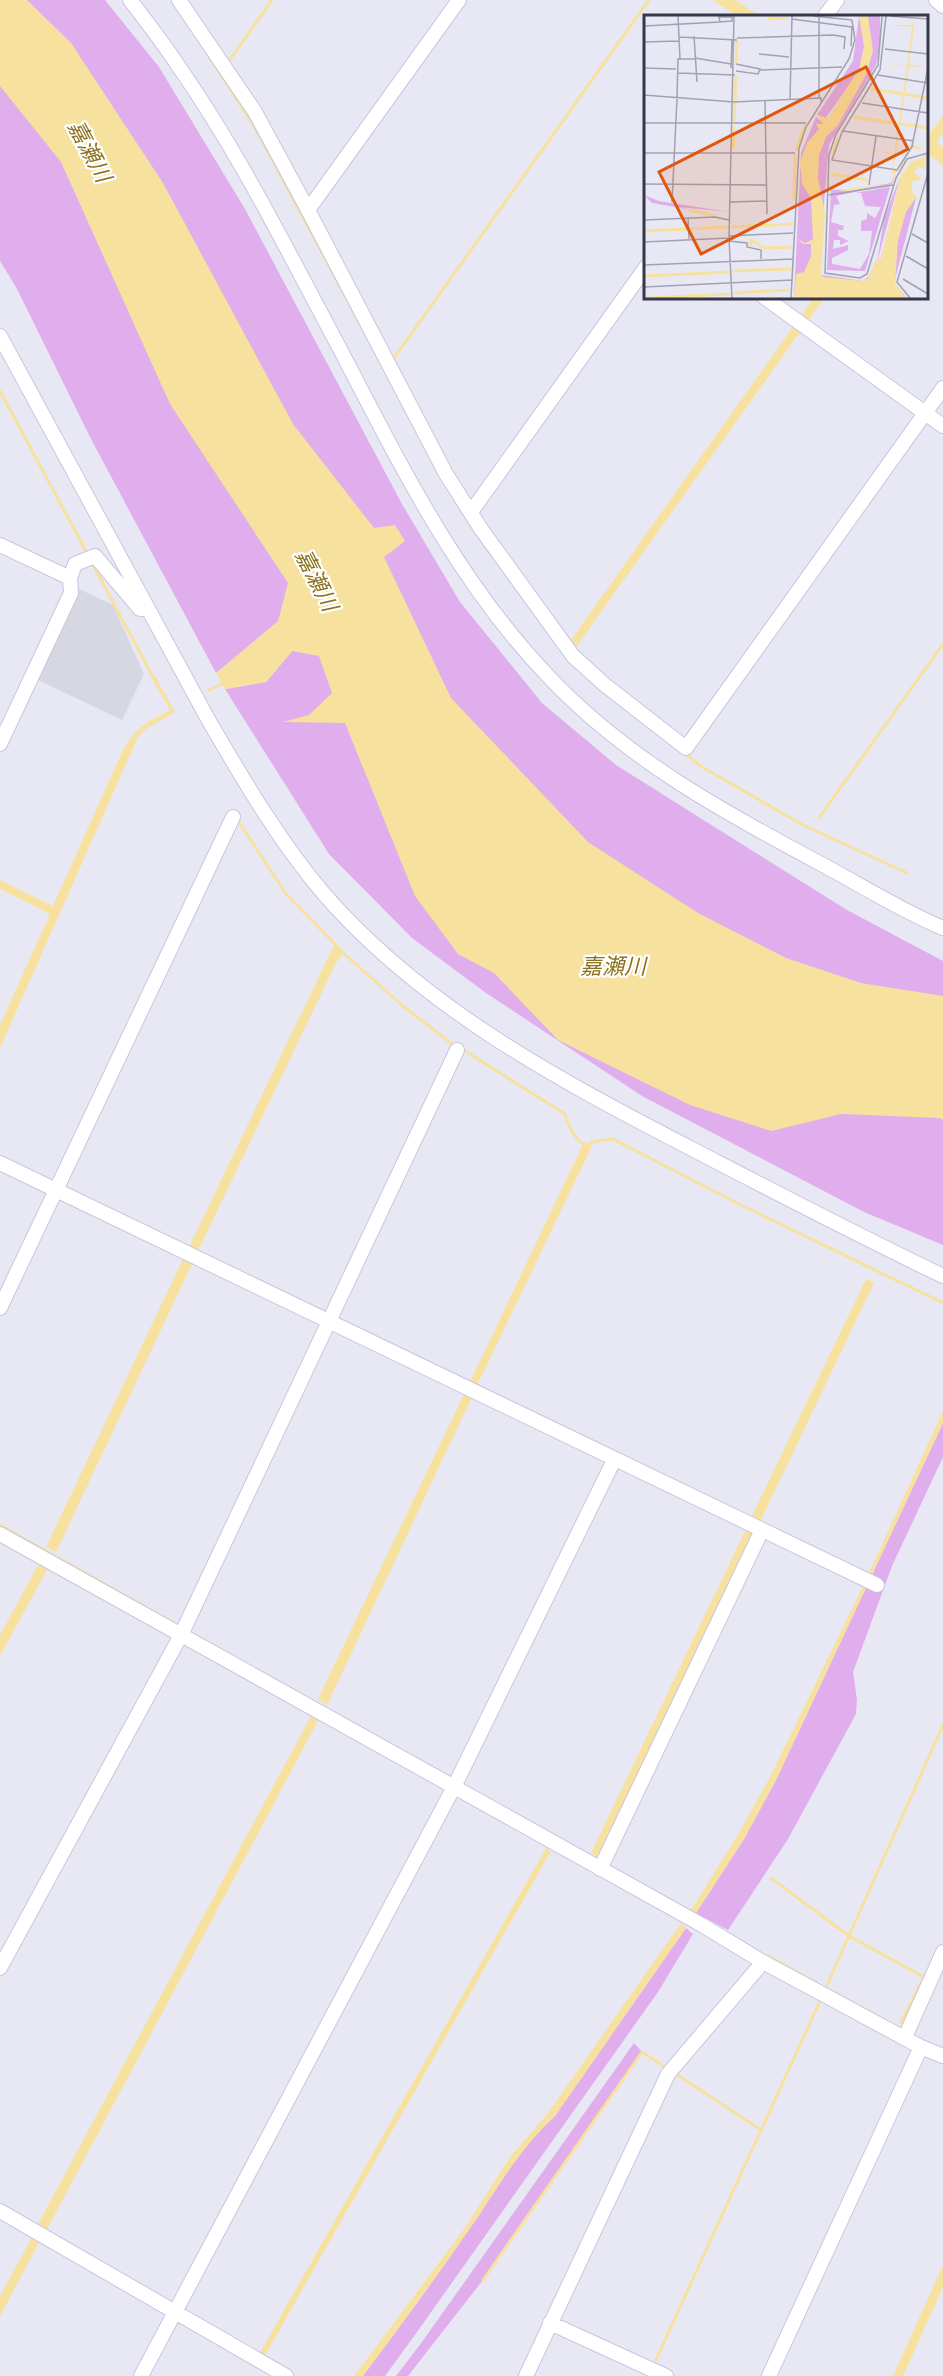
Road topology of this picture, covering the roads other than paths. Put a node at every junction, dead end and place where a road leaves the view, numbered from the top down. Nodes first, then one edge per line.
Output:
1 (130, 0) edge
2 (179, 0) edge
3 (459, 0) edge
4 (837, 0) edge
5 (936, 0) edge
6 (943, 6) edge
7 (826, 15) edge
8 (308, 210) junction
9 (644, 270) edge
10 (765, 298) edge
11 (0, 336) edge
12 (943, 388) edge
13 (925, 413) junction
14 (943, 426) edge
15 (471, 512) junction
16 (0, 545) edge
17 (70, 578) junction
18 (149, 609) junction
19 (0, 744) edge
20 (233, 817) dead end
21 (943, 928) edge
22 (457, 1050) dead end
23 (0, 1163) edge
24 (57, 1190) junction
25 (943, 1276) edge
26 (0, 1308) edge
27 (330, 1322) junction
28 (614, 1460) junction
29 (762, 1530) junction
30 (0, 1534) edge
31 (877, 1585) dead end
32 (182, 1635) junction
33 (454, 1787) junction
34 (600, 1869) junction
35 (943, 1952) edge
36 (763, 1962) junction
37 (0, 1968) edge
38 (905, 2037) junction
39 (921, 2047) junction
40 (943, 2056) edge
41 (0, 2211) edge
42 (175, 2312) junction
43 (550, 2324) junction
44 (141, 2376) edge
45 (286, 2376) edge
46 (526, 2376) edge
47 (666, 2376) edge
48 (769, 2376) edge

1 - 21 street
2 - 8 street
3 - 8 street
4 - 7 street
5 - 6 street
8 - 15 street
9 - 15 street
10 - 13 street
11 - 18 street
12 - 13 street
13 - 14 street
13 - 15 street
16 - 17 street
17 - 18 street
17 - 19 street
18 - 25 street
20 - 24 street
22 - 27 street
23 - 24 street
24 - 26 street
24 - 27 street
27 - 28 street
27 - 32 street
28 - 29 street
28 - 33 street
29 - 31 street
29 - 34 street
30 - 32 street
32 - 33 street
32 - 37 street
33 - 34 street
33 - 42 street
34 - 36 street
35 - 38 street
36 - 38 street
36 - 43 street
38 - 39 street
39 - 40 street
39 - 48 street
41 - 42 street
42 - 44 street
42 - 45 street
43 - 46 street
43 - 47 street

